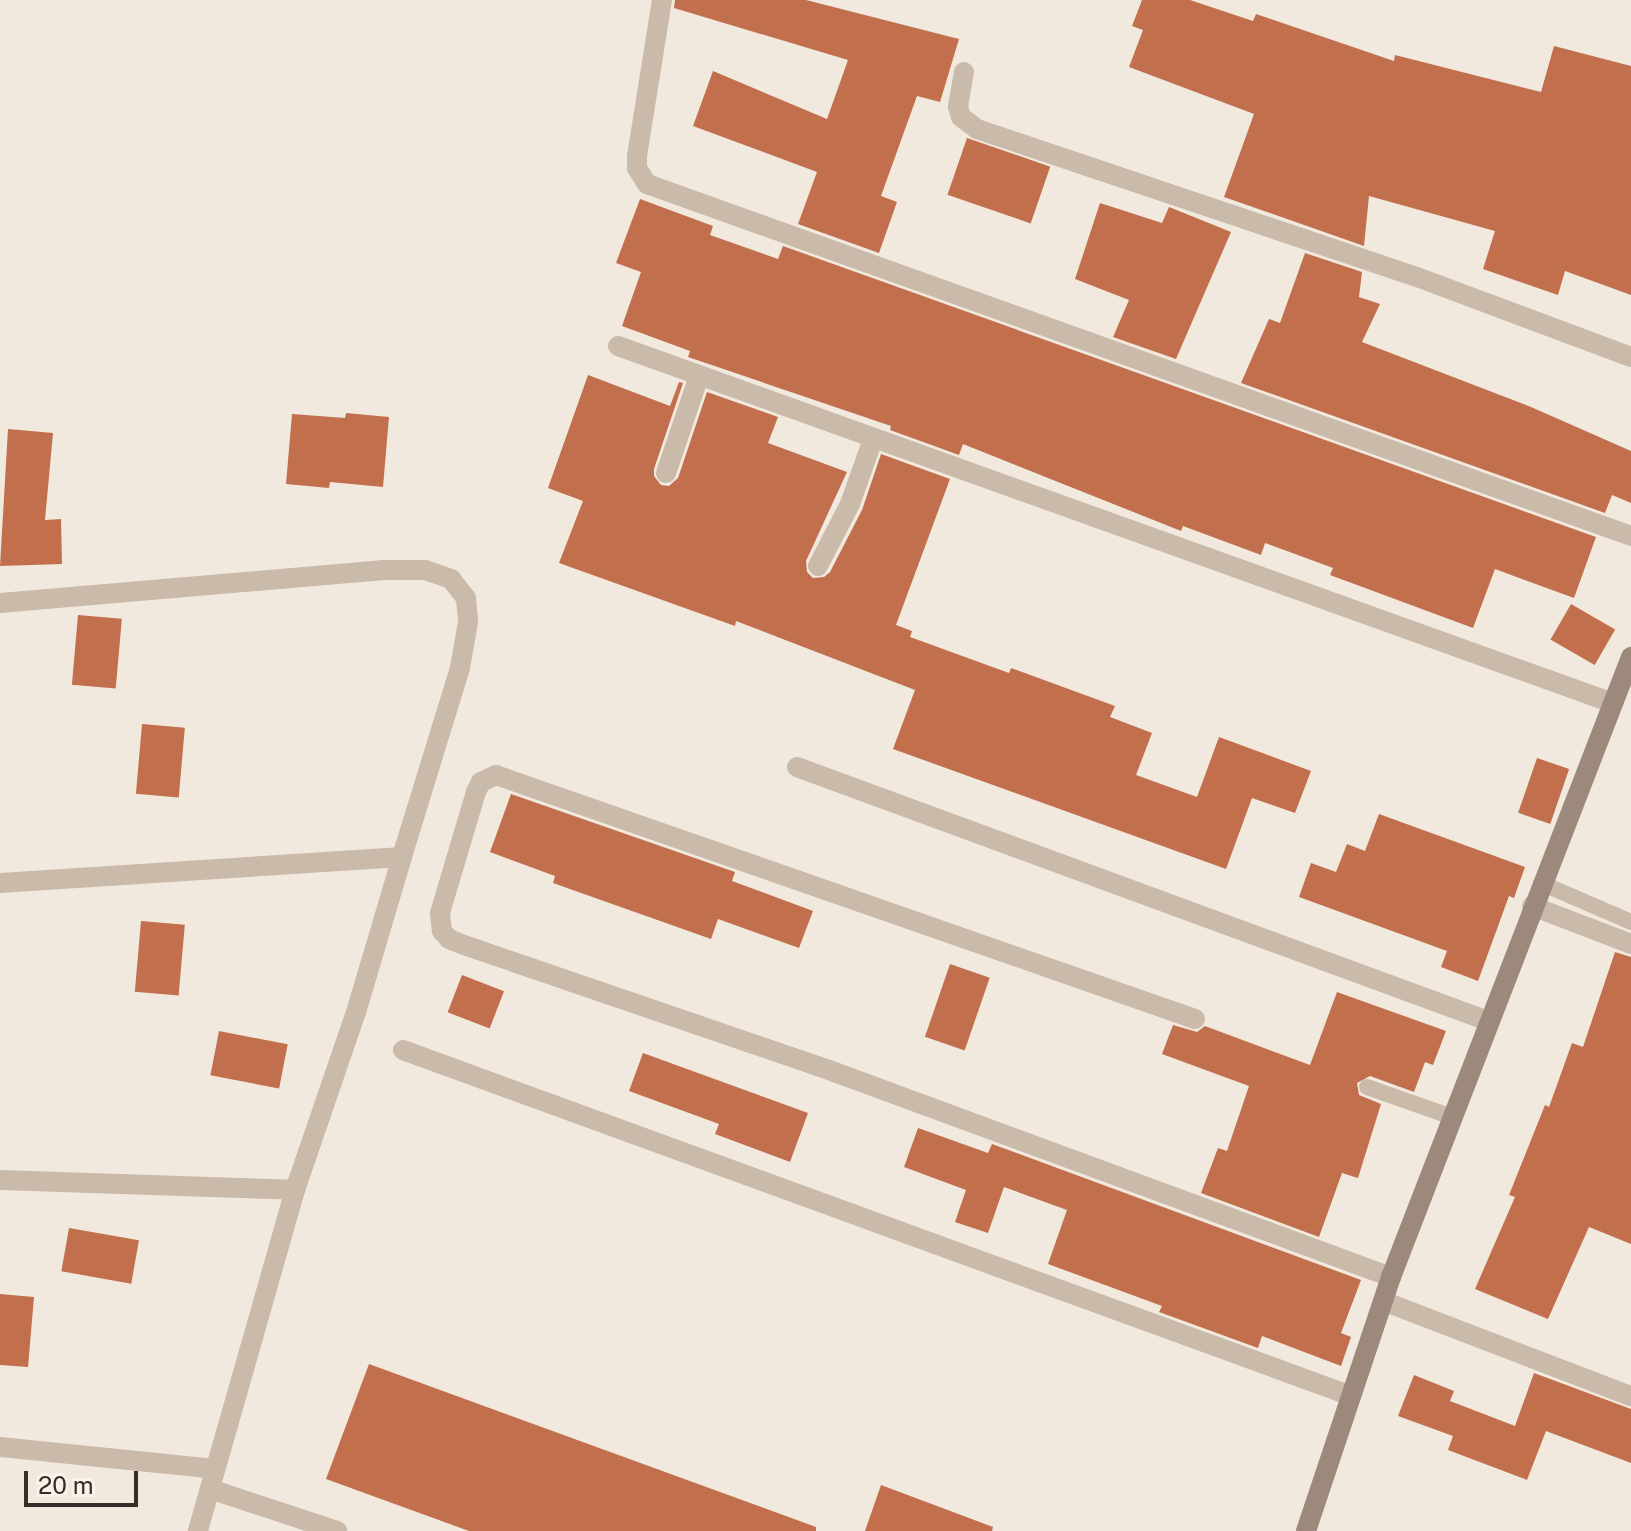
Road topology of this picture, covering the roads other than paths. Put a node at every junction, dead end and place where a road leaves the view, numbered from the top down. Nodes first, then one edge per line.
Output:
1 (662, 0) edge
2 (964, 72) dead end
3 (618, 346) dead end
4 (1631, 357) edge
5 (699, 376) junction
6 (873, 439) junction
7 (666, 473) dead end
8 (1631, 536) edge
9 (818, 566) dead end
10 (0, 603) edge
11 (1631, 657) edge
12 (1613, 703) junction
13 (797, 767) dead end
14 (402, 857) junction
15 (0, 883) edge
16 (1541, 883) junction
17 (1532, 906) junction
18 (1631, 922) edge
19 (1631, 944) edge
20 (1195, 1019) dead end
21 (1488, 1021) junction
22 (403, 1050) dead end
23 (1367, 1087) dead end
24 (1452, 1117) junction
25 (0, 1180) edge
26 (295, 1190) junction
27 (1391, 1277) junction
28 (1383, 1301) junction
29 (1349, 1395) junction
30 (1631, 1396) edge
31 (0, 1447) edge
32 (212, 1479) junction
33 (198, 1531) edge
34 (337, 1531) edge
35 (1306, 1531) edge

1 - 8 street
2 - 4 street
3 - 5 street
5 - 6 street
5 - 7 street
6 - 9 street
6 - 12 street
10 - 14 street
11 - 12 street
12 - 16 street
13 - 21 street
14 - 15 street
14 - 26 street
16 - 17 street
16 - 18 lane
17 - 19 street
17 - 21 street
20 - 27 street
21 - 24 street
22 - 29 street
23 - 24 lane
24 - 27 street
25 - 26 street
26 - 32 street
27 - 28 street
28 - 29 street
28 - 30 street
29 - 35 street
31 - 32 street
32 - 33 street
32 - 34 street

